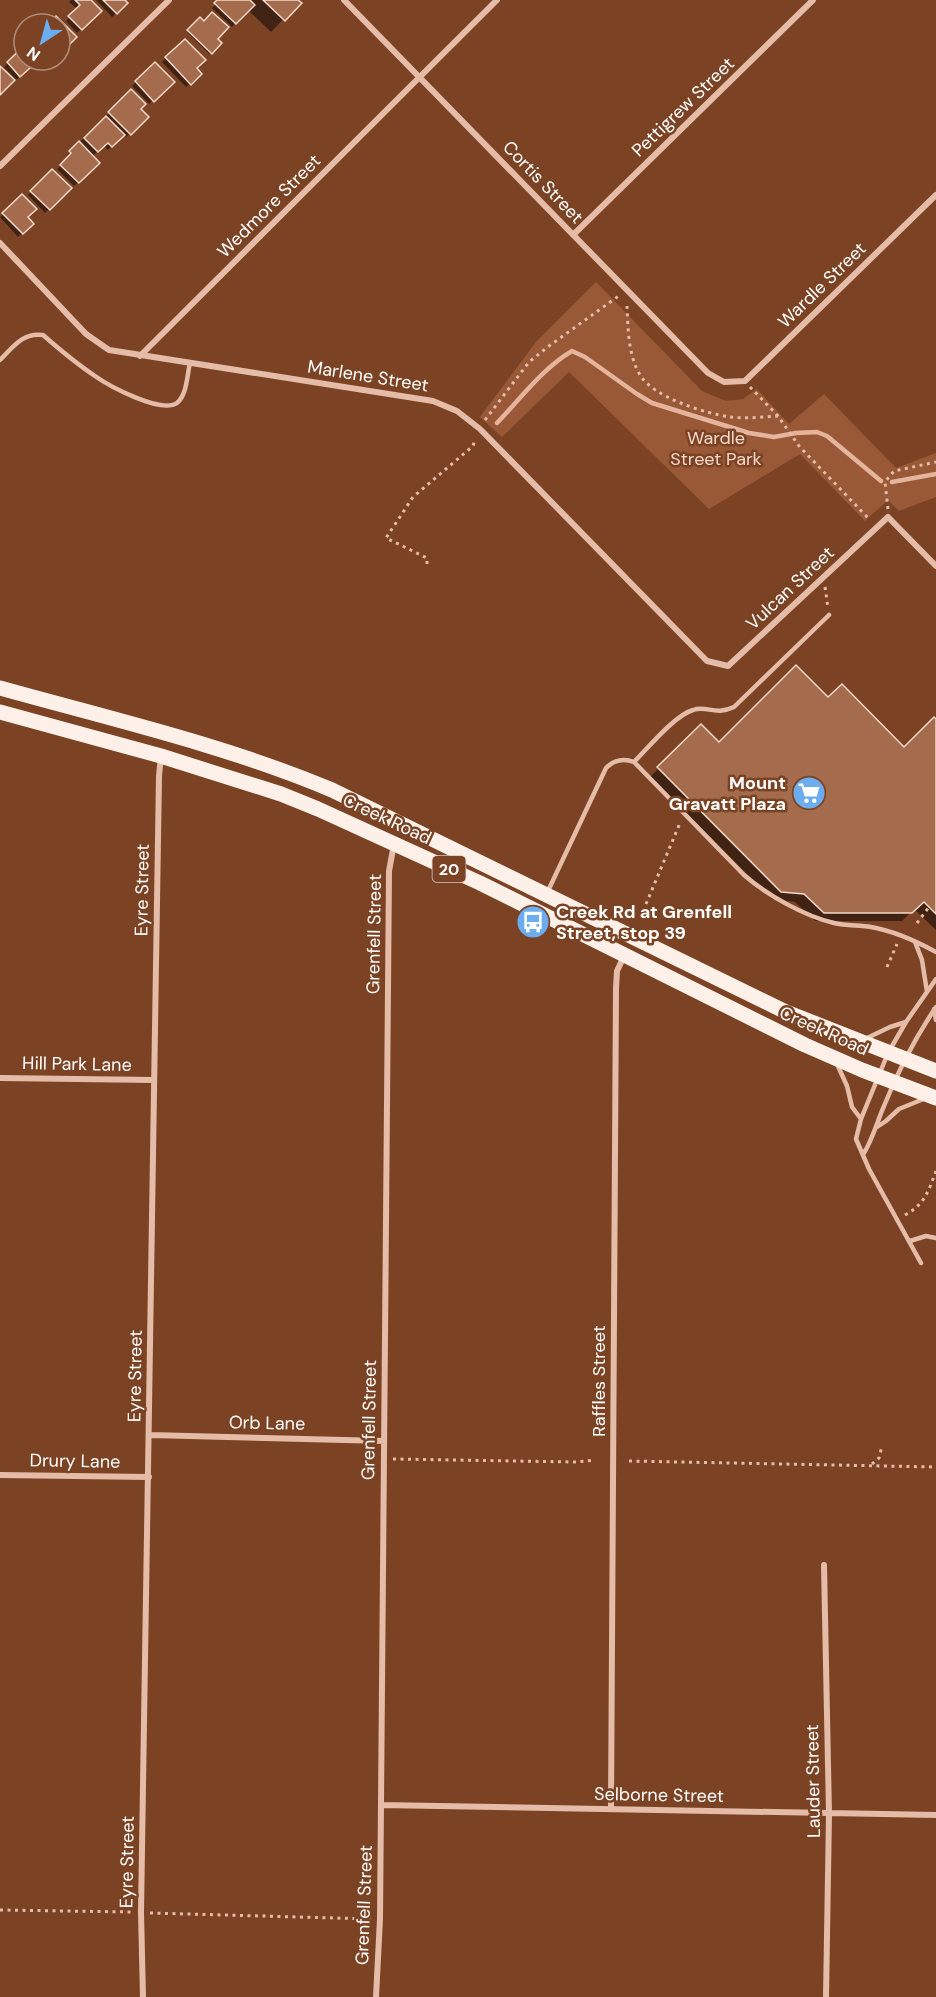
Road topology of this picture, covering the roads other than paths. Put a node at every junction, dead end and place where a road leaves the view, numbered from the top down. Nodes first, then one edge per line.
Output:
1 (169, 0) edge
2 (344, 0) edge
3 (497, 0) edge
4 (813, 0) edge
5 (419, 77) junction
6 (0, 166) edge
7 (936, 195) edge
8 (573, 235) junction
9 (0, 243) edge
10 (140, 356) junction
11 (0, 360) edge
12 (190, 363) junction
13 (723, 382) joint
14 (936, 566) edge
15 (829, 615) road end
16 (707, 661) joint
17 (0, 688) edge
18 (0, 712) edge
19 (161, 756) junction
20 (634, 762) junction
21 (394, 843) junction
22 (546, 894) junction
23 (915, 942) junction
24 (936, 952) edge
25 (624, 955) junction
26 (936, 980) edge
27 (927, 992) junction
28 (935, 1008) edge
29 (936, 1020) edge
30 (906, 1022) junction
31 (860, 1042) junction
32 (888, 1053) junction
33 (835, 1058) junction
34 (904, 1059) junction
35 (936, 1071) edge
36 (879, 1076) junction
37 (0, 1078) edge
38 (154, 1080) junction
39 (895, 1082) junction
40 (933, 1097) edge
41 (861, 1119) junction
42 (877, 1126) junction
43 (864, 1153) junction
44 (936, 1238) edge
45 (910, 1241) junction
46 (921, 1263) dead end
47 (150, 1435) junction
48 (384, 1441) junction
49 (0, 1475) edge
50 (149, 1477) junction
51 (824, 1565) dead end
52 (381, 1805) junction
53 (611, 1809) junction
54 (829, 1814) junction
55 (936, 1815) edge
56 (143, 1997) edge
57 (375, 1997) edge
58 (826, 1997) edge

1 - 6 street
2 - 5 street, Cortis Street
3 - 5 street, Wedmore Street
4 - 8 street, Pettigrew Street
5 - 8 street, Cortis Street
5 - 10 street, Wedmore Street
7 - 13 street, Wardle Street
8 - 13 street, Cortis Street
9 - 10 street, Marlene Street
10 - 12 street, Marlene Street
11 - 12 lane
12 - 16 street, Marlene Street
14 - 16 street, Vulcan Street
15 - 20 lane
17 - 22 main road, Creek Road / 20
18 - 19 main road, Creek Road / 20
19 - 21 main road, Creek Road / 20
19 - 38 street, Eyre Street
20 - 22 lane
20 - 23 lane
21 - 25 main road, Creek Road / 20
21 - 48 street, Grenfell Street
22 - 31 main road, Creek Road / 20
23 - 24 lane
23 - 27 lane
25 - 33 main road, Creek Road / 20
25 - 53 street, Raffles Street
26 - 27 lane
27 - 30 lane
28 - 29 lane
28 - 34 lane
30 - 31 lane
30 - 32 lane
31 - 32 main road, Creek Road / 20
32 - 34 main road, Creek Road / 20
32 - 36 lane
33 - 36 main road, Creek Road / 20
33 - 41 lane
34 - 35 main road, Creek Road / 20
34 - 39 lane
36 - 39 main road, Creek Road / 20
36 - 41 lane
37 - 38 street, Hill Park Lane
38 - 47 street, Eyre Street
39 - 40 main road, Creek Road / 20
39 - 42 lane
40 - 42 lane
41 - 43 lane
42 - 43 lane
43 - 45 lane
44 - 45 lane
45 - 46 lane
47 - 48 street, Orb Lane
47 - 50 street, Eyre Street
48 - 52 street, Grenfell Street
49 - 50 street, Drury Lane
50 - 56 street, Eyre Street
51 - 54 street, Lauder Street
52 - 53 street, Selborne Street
52 - 57 street, Grenfell Street
53 - 54 street, Selborne Street
54 - 55 street, Selborne Street
54 - 58 street, Lauder Street

